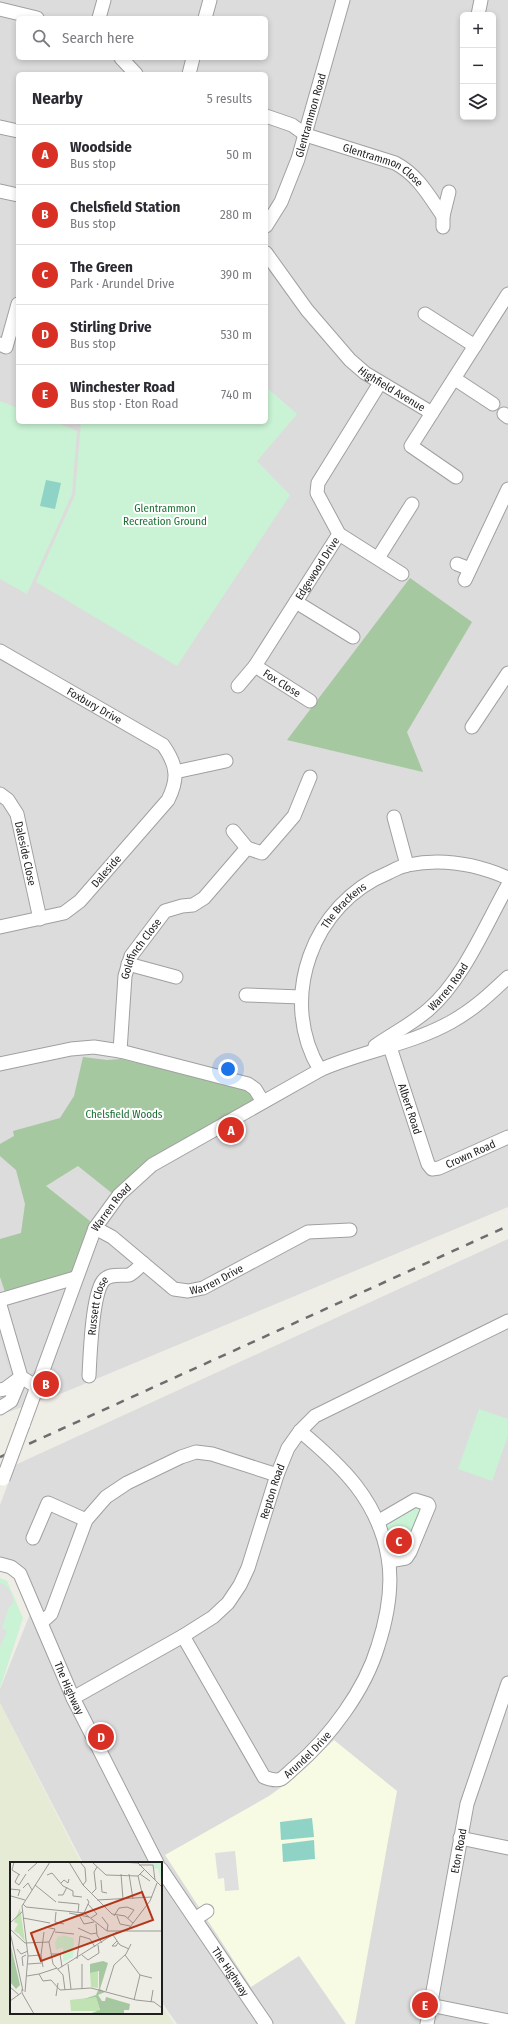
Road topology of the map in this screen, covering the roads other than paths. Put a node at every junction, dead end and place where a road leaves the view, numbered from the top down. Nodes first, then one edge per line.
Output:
1 (104, 0) edge
2 (210, 0) edge
3 (343, 0) edge
4 (481, 0) edge
5 (0, 9) edge
6 (479, 12) edge
7 (29, 16) edge
8 (100, 16) edge
9 (206, 16) edge
10 (123, 60) edge
11 (192, 60) edge
12 (134, 72) edge
13 (190, 72) edge
14 (268, 117) edge
15 (0, 128) edge
16 (16, 131) edge
17 (306, 135) junction
18 (0, 191) edge
19 (449, 192) dead end
20 (16, 195) edge
21 (268, 223) edge
22 (268, 256) edge
23 (508, 294) edge
24 (16, 311) edge
25 (425, 314) dead end
26 (0, 344) edge
27 (475, 346) junction
28 (455, 379) junction
29 (380, 383) junction
30 (493, 404) dead end
31 (432, 413) junction
32 (456, 477) dead end
33 (508, 490) edge
34 (412, 504) dead end
35 (339, 534) junction
36 (378, 558) junction
37 (457, 564) dead end
38 (402, 574) dead end
39 (296, 602) junction
40 (353, 637) dead end
41 (0, 651) edge
42 (255, 666) junction
43 (508, 673) edge
44 (238, 686) dead end
45 (310, 701) dead end
46 (472, 727) dead end
47 (226, 762) dead end
48 (175, 772) junction
49 (305, 780) dead end
50 (0, 794) edge
51 (394, 817) dead end
52 (233, 831) dead end
53 (248, 848) junction
54 (407, 865) junction
55 (508, 878) edge
56 (506, 892) edge
57 (40, 919) junction
58 (0, 927) edge
59 (128, 964) junction
60 (176, 977) dead end
61 (508, 977) edge
62 (246, 995) dead end
63 (301, 997) junction
64 (390, 1046) junction
65 (120, 1051) junction
66 (365, 1053) junction
67 (0, 1064) edge
68 (320, 1070) junction
69 (263, 1102) junction
70 (508, 1137) edge
71 (432, 1169) joint
72 (95, 1228) junction
73 (350, 1230) dead end
74 (143, 1263) junction
75 (75, 1278) junction
76 (0, 1300) edge
77 (0, 1305) edge
78 (508, 1321) edge
79 (89, 1376) dead end
80 (21, 1378) junction
81 (36, 1387) junction
82 (0, 1390) edge
83 (0, 1408) edge
84 (300, 1431) junction
85 (277, 1475) junction
86 (1, 1483) edge
87 (86, 1520) junction
88 (378, 1521) junction
89 (33, 1538) dead end
90 (389, 1562) junction
91 (0, 1564) edge
92 (42, 1622) junction
93 (183, 1636) junction
94 (508, 1683) edge
95 (73, 1698) junction
96 (460, 1838) junction
97 (508, 1848) edge
98 (156, 1862) edge
99 (162, 1870) edge
100 (207, 1912) dead end
101 (195, 1919) junction
102 (430, 2005) junction
103 (508, 2021) edge
104 (266, 2024) edge
105 (427, 2024) edge

1 - 8 street
2 - 9 street
3 - 17 street, Glentrammon Road
4 - 6 street
5 - 7 street
10 - 12 street
11 - 13 street
14 - 17 street, Glentrammon Close
15 - 16 street
17 - 19 street, Glentrammon Close
17 - 21 street, Glentrammon Road
18 - 20 street
22 - 29 street, Highfield Avenue
23 - 27 street, Highfield Avenue
24 - 26 street
25 - 27 street
27 - 28 street, Highfield Avenue
28 - 30 street
28 - 31 street, Highfield Avenue
29 - 31 street, Highfield Avenue
29 - 35 street, Edgewood Drive
31 - 32 street
33 - 37 street
34 - 36 street
35 - 36 street
35 - 39 street, Edgewood Drive
36 - 38 street
39 - 40 street
39 - 42 street, Edgewood Drive
41 - 48 street, Foxbury Drive
42 - 44 street, Edgewood Drive
42 - 45 street, Fox Close
43 - 46 street
47 - 48 street
48 - 57 street, Daleside
49 - 53 street
50 - 57 street, Daleside Close
51 - 54 street
52 - 53 street
53 - 59 street, Goldfinch Close
54 - 55 street, The Brackens
54 - 63 street, The Brackens
56 - 66 street, Warren Road
57 - 58 street, Daleside
59 - 60 street
59 - 65 street, Goldfinch Close
61 - 64 street, Warren Road
62 - 63 street
63 - 68 street, The Brackens
64 - 66 street, Warren Road
64 - 71 street, Albert Road
65 - 67 street
65 - 69 street
66 - 68 street, Warren Road
68 - 69 street, Warren Road
69 - 72 street, Warren Road
70 - 71 street, Crown Road
72 - 74 street, Warren Drive
72 - 75 street, Warren Road
73 - 74 street, Warren Drive
74 - 79 street, Russett Close
75 - 76 street
75 - 81 street, Warren Road
77 - 80 street
78 - 84 street, Repton Road
80 - 81 street
80 - 82 street
80 - 83 street
81 - 86 street, Warren Road, bridge
84 - 85 street, Repton Road
84 - 88 street, Arundel Drive
85 - 87 street
85 - 93 street, Repton Road
87 - 89 street
87 - 92 street
88 - 90 street, Arundel Drive
88 - 90 street
90 - 93 street, Arundel Drive
91 - 92 street, The Highway
92 - 95 street, The Highway
93 - 95 street, Repton Road
94 - 96 street, Eton Road
95 - 98 street, The Highway
96 - 97 street
96 - 102 street, Eton Road
99 - 101 street, The Highway
100 - 101 street
101 - 104 street, The Highway
102 - 103 street
102 - 105 street, Eton Road

